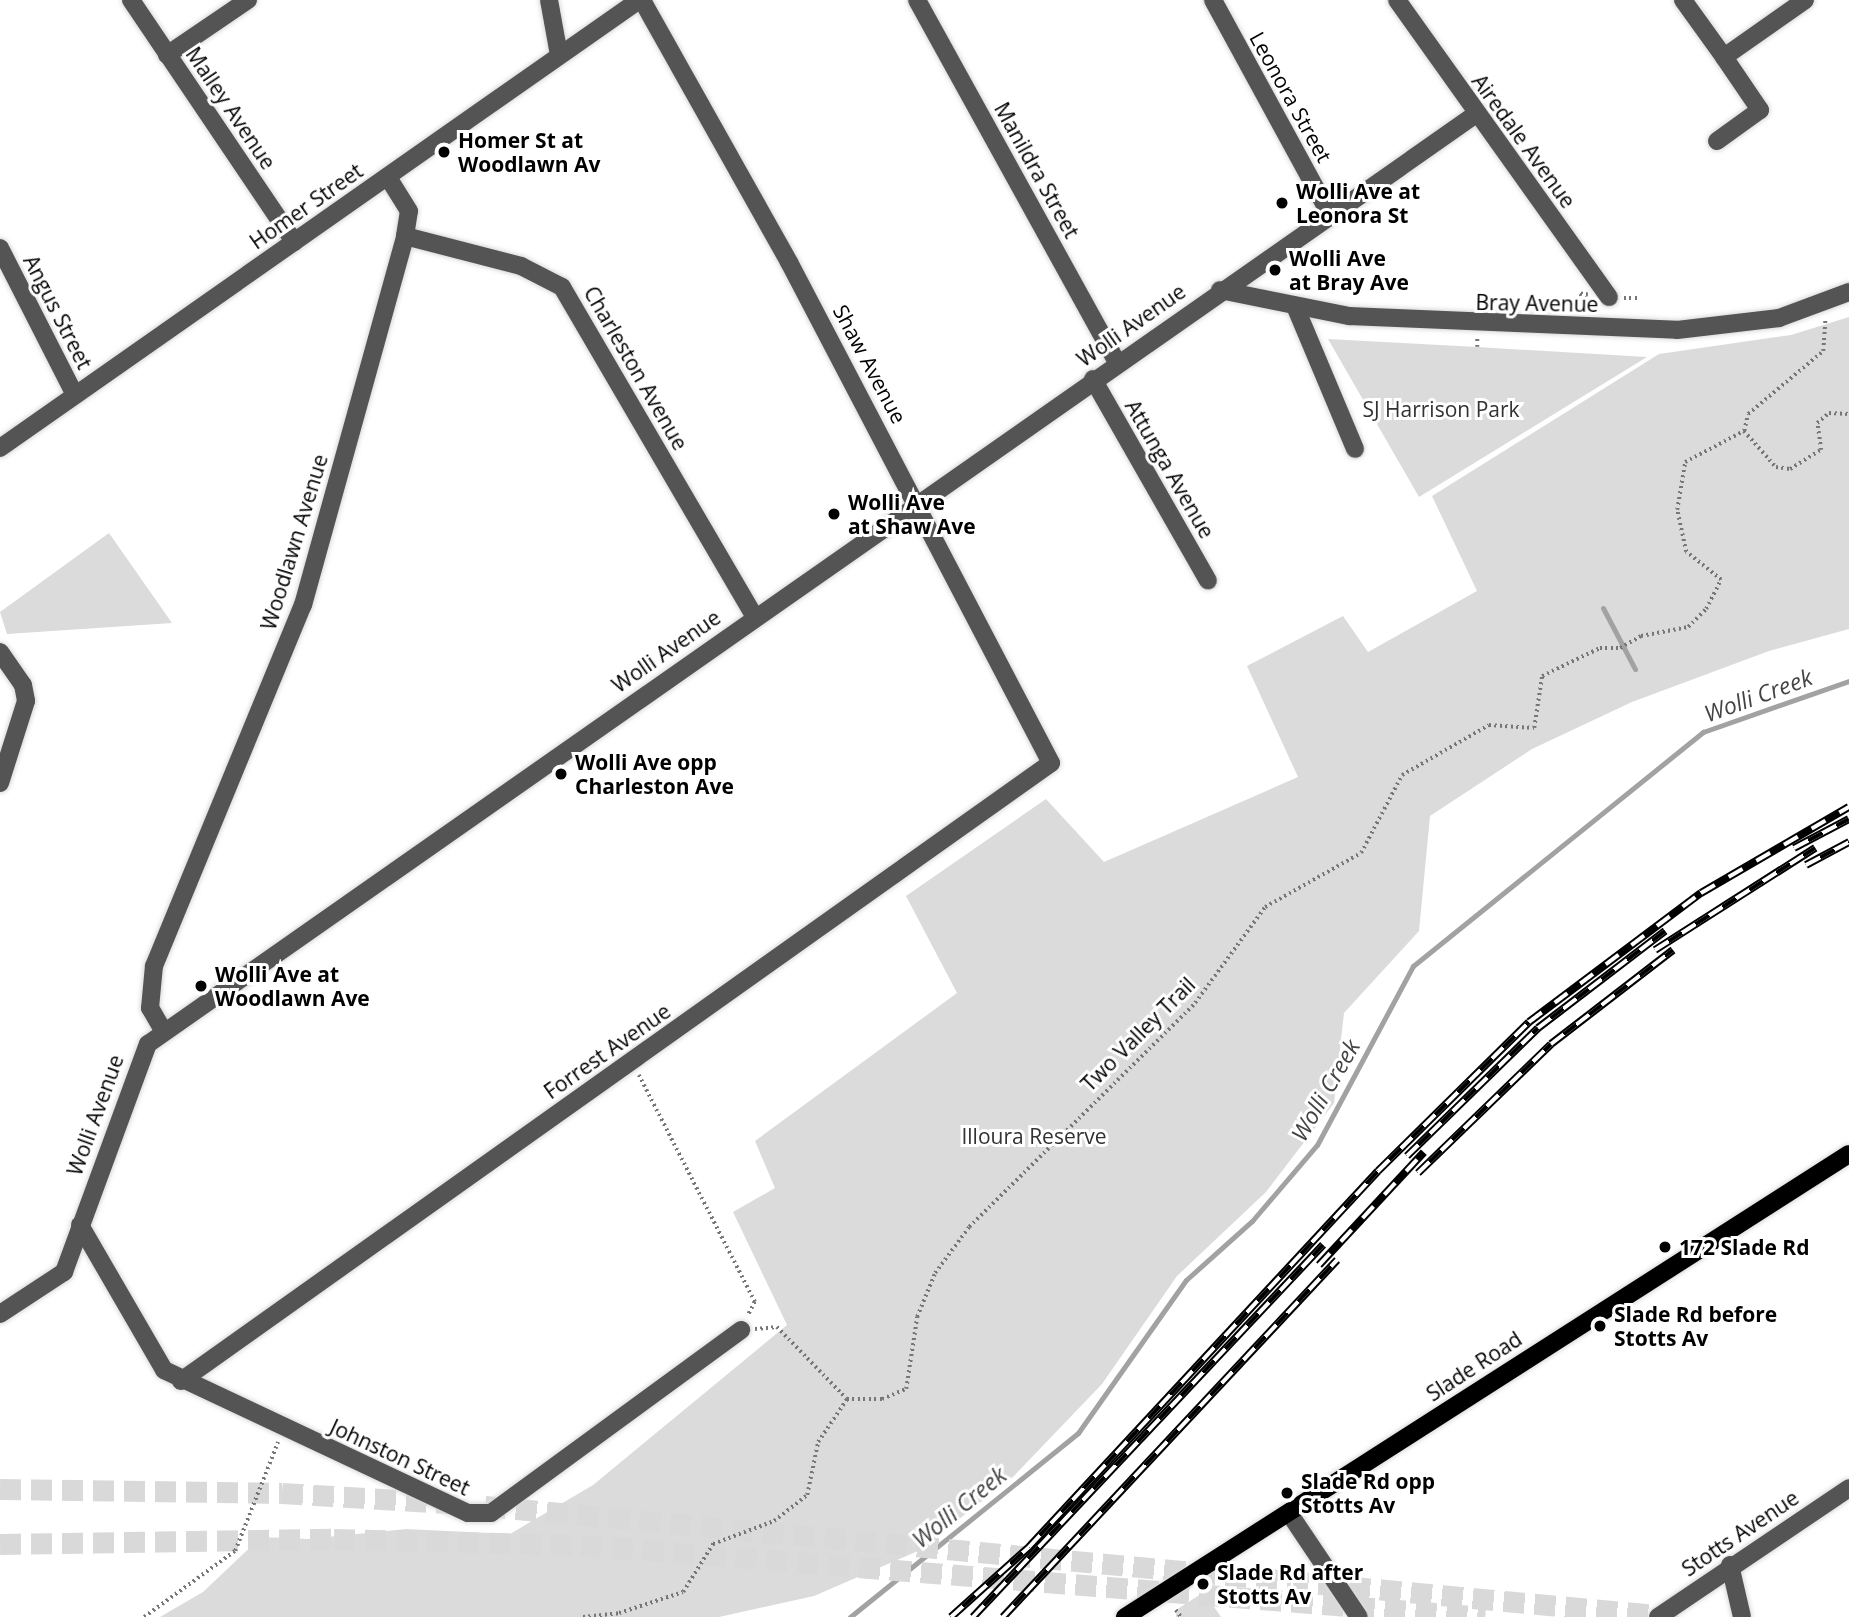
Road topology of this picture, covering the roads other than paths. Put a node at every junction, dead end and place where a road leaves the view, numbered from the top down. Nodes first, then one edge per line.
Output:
1 (131, 0) edge
2 (248, 0) edge
3 (549, 0) edge
4 (640, 0) edge
5 (917, 0) edge
6 (1213, 0) edge
7 (1683, 0) edge
8 (1804, 0) edge
9 (1401, 6) edge
10 (167, 55) junction
11 (559, 55) junction
12 (1724, 57) junction
13 (1476, 114) junction
14 (1717, 141) dead end
15 (388, 177) junction
16 (1330, 215) junction
17 (405, 236) junction
18 (294, 242) junction
19 (0, 248) edge
20 (1220, 290) junction
21 (1849, 292) edge
22 (1618, 297) road end
23 (1295, 306) junction
24 (1117, 363) junction
25 (1093, 379) junction
26 (75, 396) junction
27 (0, 448) edge
28 (1355, 449) dead end
29 (918, 502) junction
30 (1208, 581) dead end
31 (754, 616) junction
32 (0, 652) edge
33 (1052, 754) joint
34 (0, 783) edge
35 (164, 1032) junction
36 (1849, 1154) edge
37 (80, 1225) junction
38 (0, 1314) edge
39 (741, 1330) road end
40 (181, 1381) junction
41 (1849, 1488) edge
42 (1289, 1513) junction
43 (1730, 1565) junction
44 (1125, 1617) edge
45 (1359, 1617) edge
46 (1658, 1617) edge
47 (1742, 1617) edge

1 - 10 street, Malley Avenue
2 - 10 street
3 - 11 street
4 - 11 street, Homer Street
4 - 29 street, Shaw Avenue
5 - 24 street, Manildra Street
6 - 16 street, Leonora Street
7 - 12 street
8 - 12 street
9 - 13 street, Airedale Avenue
10 - 18 street, Malley Avenue
11 - 15 street, Homer Street
12 - 14 street
13 - 16 street, Wolli Avenue
13 - 22 street, Airedale Avenue
15 - 17 street, Woodlawn Avenue
15 - 18 street, Homer Street
16 - 20 street, Wolli Avenue
17 - 31 street, Charleston Avenue
17 - 35 street, Woodlawn Avenue
18 - 26 street, Homer Street
19 - 26 street, Angus Street
20 - 23 street, Bray Avenue
20 - 24 street, Wolli Avenue
21 - 23 street, Bray Avenue
23 - 28 street
24 - 25 street, Wolli Avenue
25 - 29 street, Wolli Avenue
25 - 30 street, Attunga Avenue
26 - 27 street, Homer Street
29 - 31 street, Wolli Avenue
29 - 33 street, Shaw Avenue
31 - 35 street, Wolli Avenue
32 - 34 street
33 - 40 street, Forrest Avenue
35 - 37 street, Wolli Avenue
36 - 42 main road, Slade Road
37 - 38 street, Wolli Avenue
37 - 40 street, Johnston Street
39 - 40 street, Johnston Street
41 - 43 street, Stotts Avenue
42 - 44 main road, Slade Road
42 - 45 street
43 - 46 street, Stotts Avenue
43 - 47 street

